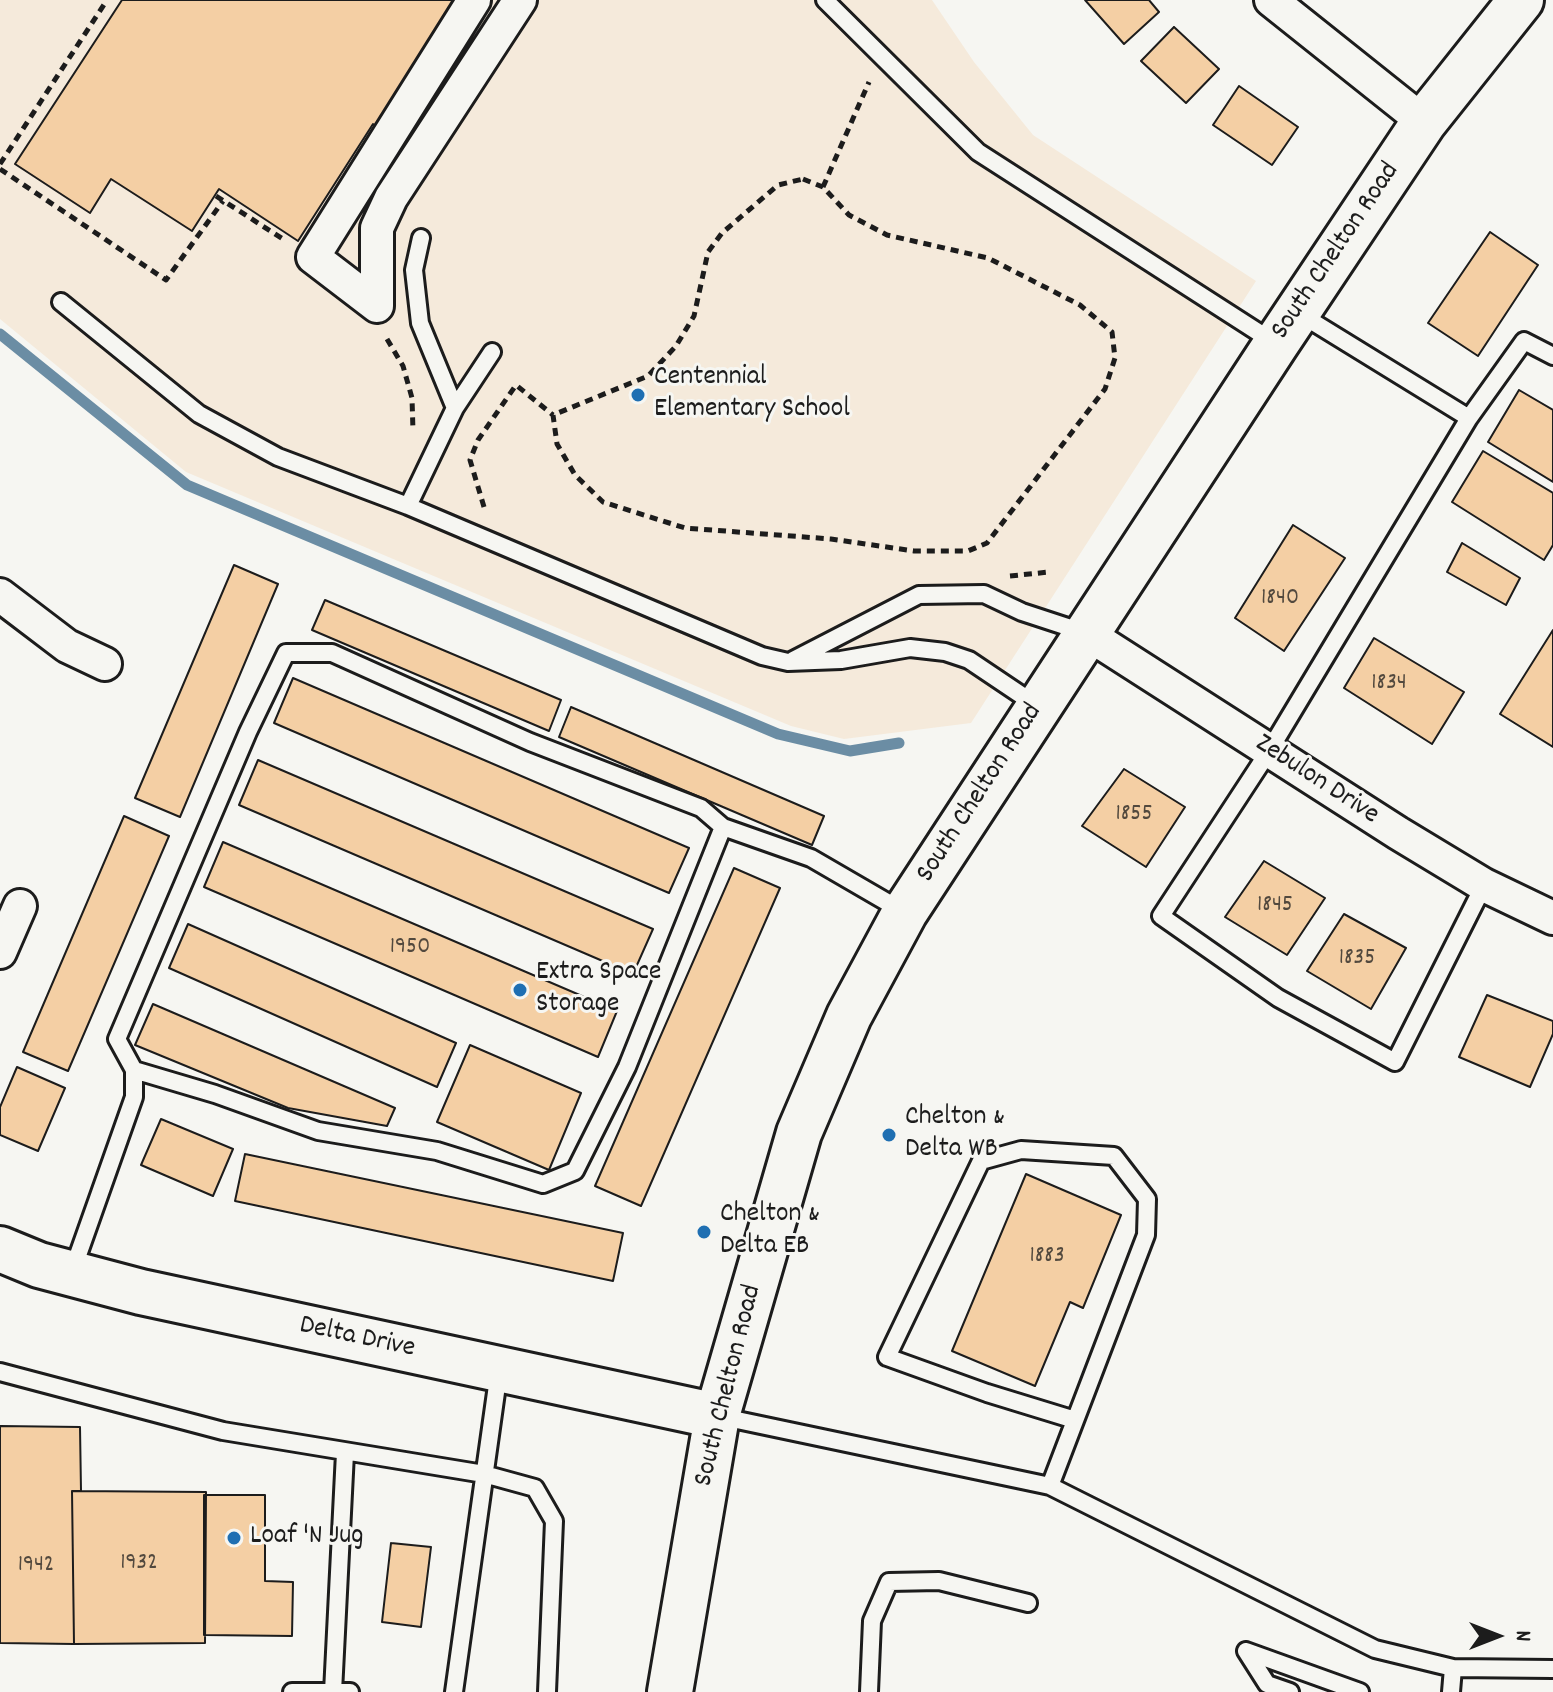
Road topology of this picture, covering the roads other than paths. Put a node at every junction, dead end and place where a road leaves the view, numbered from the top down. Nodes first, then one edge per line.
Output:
1 (474, 0) edge
2 (520, 0) edge
3 (825, 0) edge
4 (1271, 0) edge
5 (1521, 0) edge
6 (1424, 122) junction
7 (421, 238) dead end
8 (61, 302) dead end
9 (1286, 328) junction
10 (492, 352) dead end
11 (1553, 356) edge
12 (455, 408) junction
13 (1469, 418) junction
14 (408, 506) junction
15 (0, 595) edge
16 (1086, 633) junction
17 (788, 662) junction
18 (105, 664) dead end
19 (1038, 705) junction
20 (1269, 751) junction
21 (723, 827) junction
22 (1484, 885) junction
23 (20, 906) dead end
24 (905, 912) junction
25 (1553, 918) edge
26 (0, 952) edge
27 (134, 1070) junction
28 (0, 1249) edge
29 (71, 1274) junction
30 (499, 1369) junction
31 (0, 1372) edge
32 (717, 1416) junction
33 (1075, 1420) junction
34 (345, 1453) junction
35 (484, 1474) junction
36 (1050, 1486) junction
37 (1028, 1603) dead end
38 (1453, 1668) junction
39 (1553, 1669) edge
40 (339, 1691) edge
41 (292, 1692) edge
42 (454, 1692) edge
43 (547, 1692) edge
44 (670, 1692) edge
45 (869, 1692) edge
46 (1290, 1692) edge
47 (1360, 1692) edge
48 (1451, 1692) edge

1 - 2 street
3 - 9 lane
4 - 6 street
5 - 6 main road, South Chelton Road
6 - 9 main road, South Chelton Road
7 - 12 lane
8 - 14 lane
9 - 13 lane
9 - 16 main road, South Chelton Road
10 - 12 lane
11 - 13 lane
12 - 14 lane
13 - 20 lane
14 - 17 lane
15 - 18 street
16 - 17 lane
16 - 19 main road, South Chelton Road
16 - 20 street, Zebulon Drive
17 - 19 lane
19 - 24 main road, South Chelton Road
20 - 22 street, Zebulon Drive
20 - 22 lane
21 - 24 lane
21 - 27 lane
21 - 27 lane
22 - 25 street, Zebulon Drive
23 - 26 street
24 - 32 main road, South Chelton Road
27 - 29 lane
28 - 29 main road, Delta Drive
29 - 30 main road, Delta Drive
30 - 32 main road, Delta Drive
30 - 35 lane
31 - 34 lane
32 - 36 lane
32 - 44 main road, South Chelton Road
33 - 33 lane
33 - 36 lane
34 - 35 lane
34 - 40 lane
35 - 42 lane
35 - 43 lane
36 - 38 lane
37 - 45 lane
38 - 39 lane
38 - 48 lane
40 - 41 lane
46 - 47 lane

